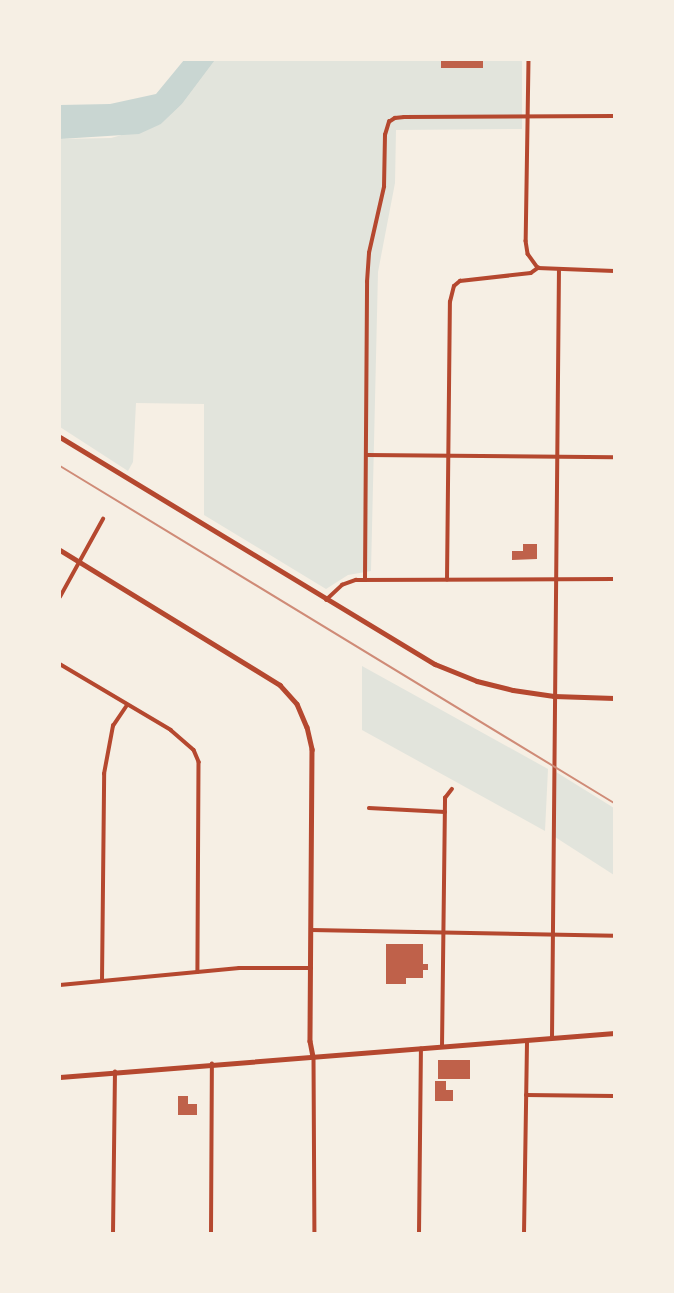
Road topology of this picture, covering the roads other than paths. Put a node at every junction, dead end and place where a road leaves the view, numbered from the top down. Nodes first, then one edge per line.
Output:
1 (529, 60) edge
2 (614, 116) edge
3 (528, 117) junction
4 (538, 268) junction
5 (559, 270) junction
6 (614, 271) edge
7 (60, 437) edge
8 (367, 455) junction
9 (449, 455) junction
10 (557, 456) junction
11 (614, 457) edge
12 (103, 520) dead end
13 (60, 550) edge
14 (79, 562) junction
15 (556, 578) junction
16 (365, 579) junction
17 (614, 579) edge
18 (447, 580) junction
19 (60, 597) edge
20 (326, 600) junction
21 (60, 664) edge
22 (554, 696) junction
23 (614, 698) edge
24 (128, 705) junction
25 (452, 789) dead end
26 (369, 808) dead end
27 (445, 812) junction
28 (311, 930) junction
29 (444, 933) junction
30 (551, 935) junction
31 (614, 936) edge
32 (311, 968) junction
33 (198, 972) junction
34 (102, 981) junction
35 (60, 985) edge
36 (614, 1033) edge
37 (552, 1040) junction
38 (527, 1042) junction
39 (442, 1047) junction
40 (421, 1049) junction
41 (313, 1056) junction
42 (212, 1065) junction
43 (115, 1072) junction
44 (60, 1077) edge
45 (526, 1096) junction
46 (614, 1096) edge
47 (113, 1234) edge
48 (211, 1234) edge
49 (315, 1234) edge
50 (419, 1234) edge
51 (524, 1234) edge

1 - 3 street
2 - 3 street
3 - 4 street
3 - 8 street
4 - 5 street
4 - 9 street
5 - 6 street
5 - 10 street
7 - 20 street
8 - 9 street
8 - 16 street
9 - 10 street
9 - 18 street
10 - 11 street
10 - 15 street
12 - 14 street
13 - 14 street
14 - 19 street
14 - 28 street
15 - 17 street
15 - 18 street
15 - 22 street
16 - 18 street
16 - 20 street
20 - 22 street
21 - 24 street
22 - 23 street
22 - 30 street
24 - 33 street
24 - 34 street
25 - 27 street
26 - 27 street
27 - 29 street
28 - 29 street
28 - 32 street
29 - 30 street
29 - 39 street
30 - 31 street
30 - 37 street
32 - 33 street
32 - 41 street
33 - 34 street
34 - 35 street
36 - 37 street
37 - 38 street
38 - 39 street
38 - 45 street
39 - 40 street
40 - 41 street
40 - 50 street
41 - 42 street
41 - 49 street
42 - 43 street
42 - 48 street
43 - 44 street
43 - 47 street
45 - 46 street
45 - 51 street

